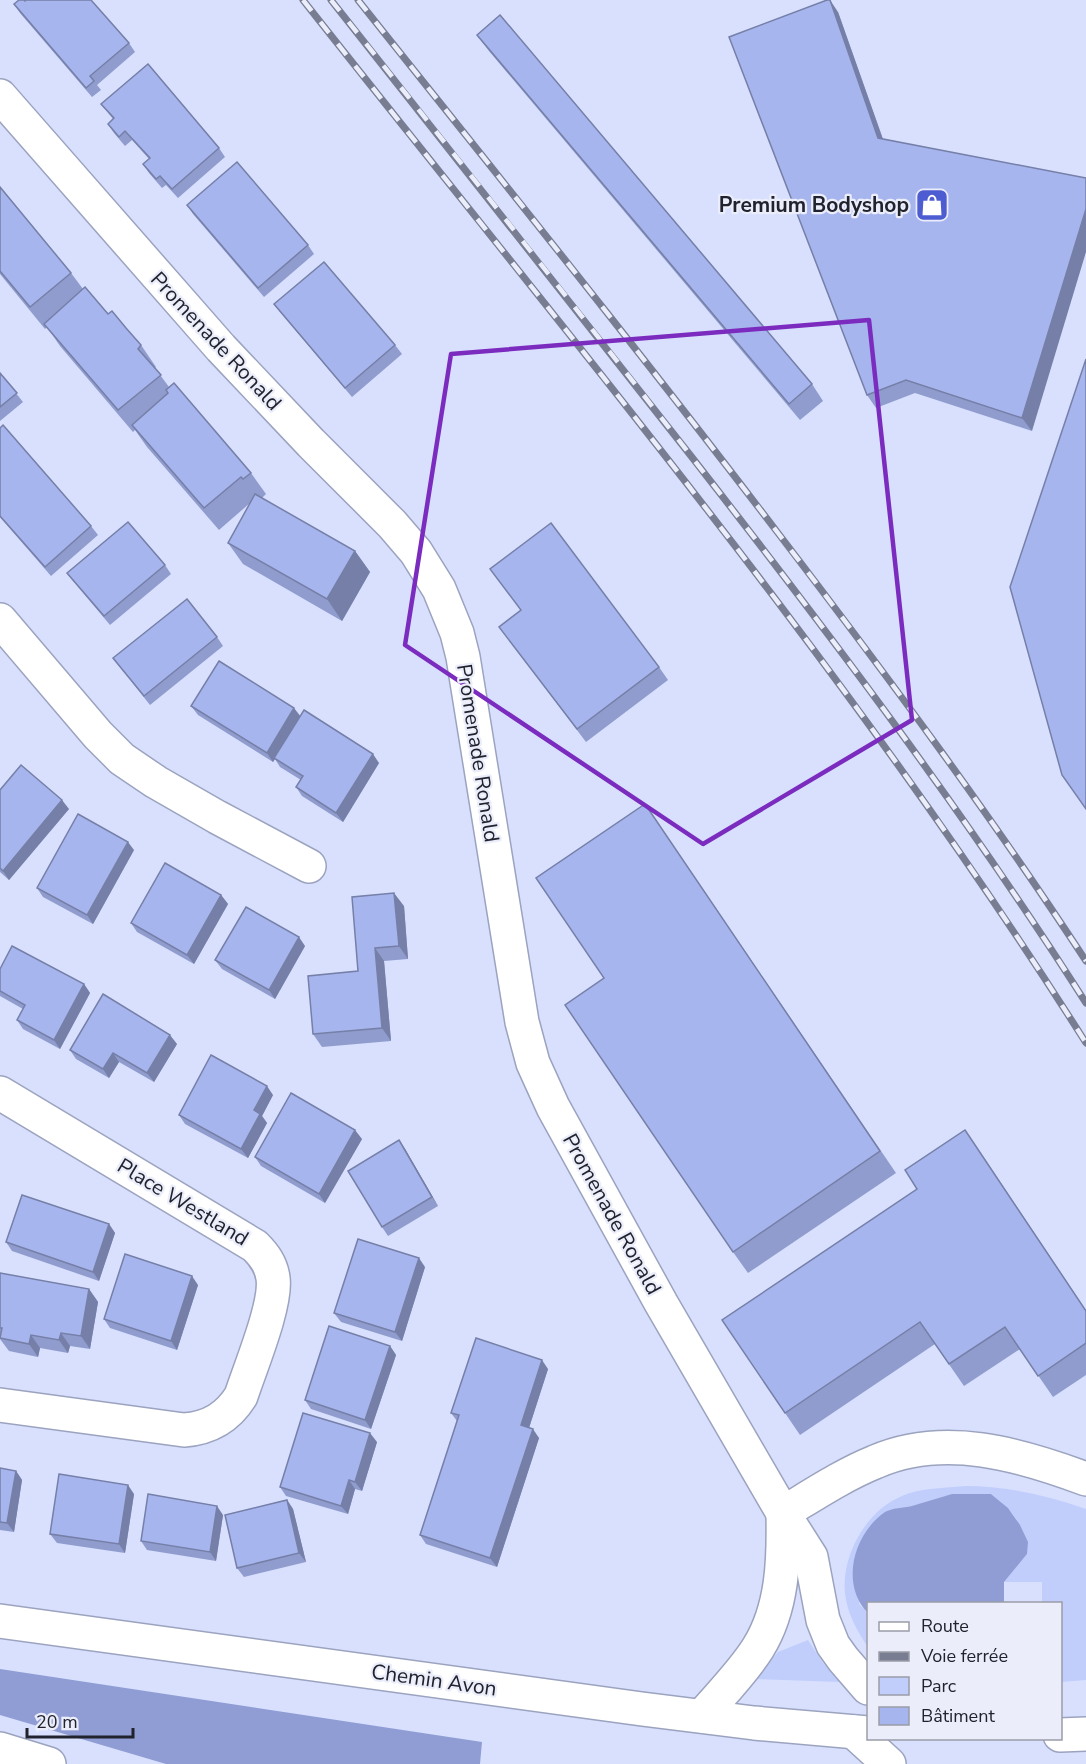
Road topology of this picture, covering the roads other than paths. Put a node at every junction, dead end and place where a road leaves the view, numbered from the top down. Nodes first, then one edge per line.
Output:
1 (0, 96) edge
2 (5, 636) edge
3 (309, 866) dead end
4 (0, 1093) edge
5 (0, 1405) edge
6 (1086, 1479) edge
7 (783, 1513) junction
8 (0, 1621) edge
9 (867, 1687) edge
10 (702, 1716) junction
11 (861, 1733) edge
12 (1086, 1734) edge
13 (1062, 1735) edge
14 (867, 1740) edge
15 (0, 1749) edge
16 (49, 1764) edge
17 (889, 1764) edge

1 - 7 street, Promenade Ronald
2 - 3 street
4 - 5 street, Place Westland
6 - 7 street
7 - 9 street, Promenade Ronald
7 - 10 street
8 - 10 street, Chemin Avon
10 - 11 street, Chemin Avon
12 - 13 street
14 - 17 street
15 - 16 street

